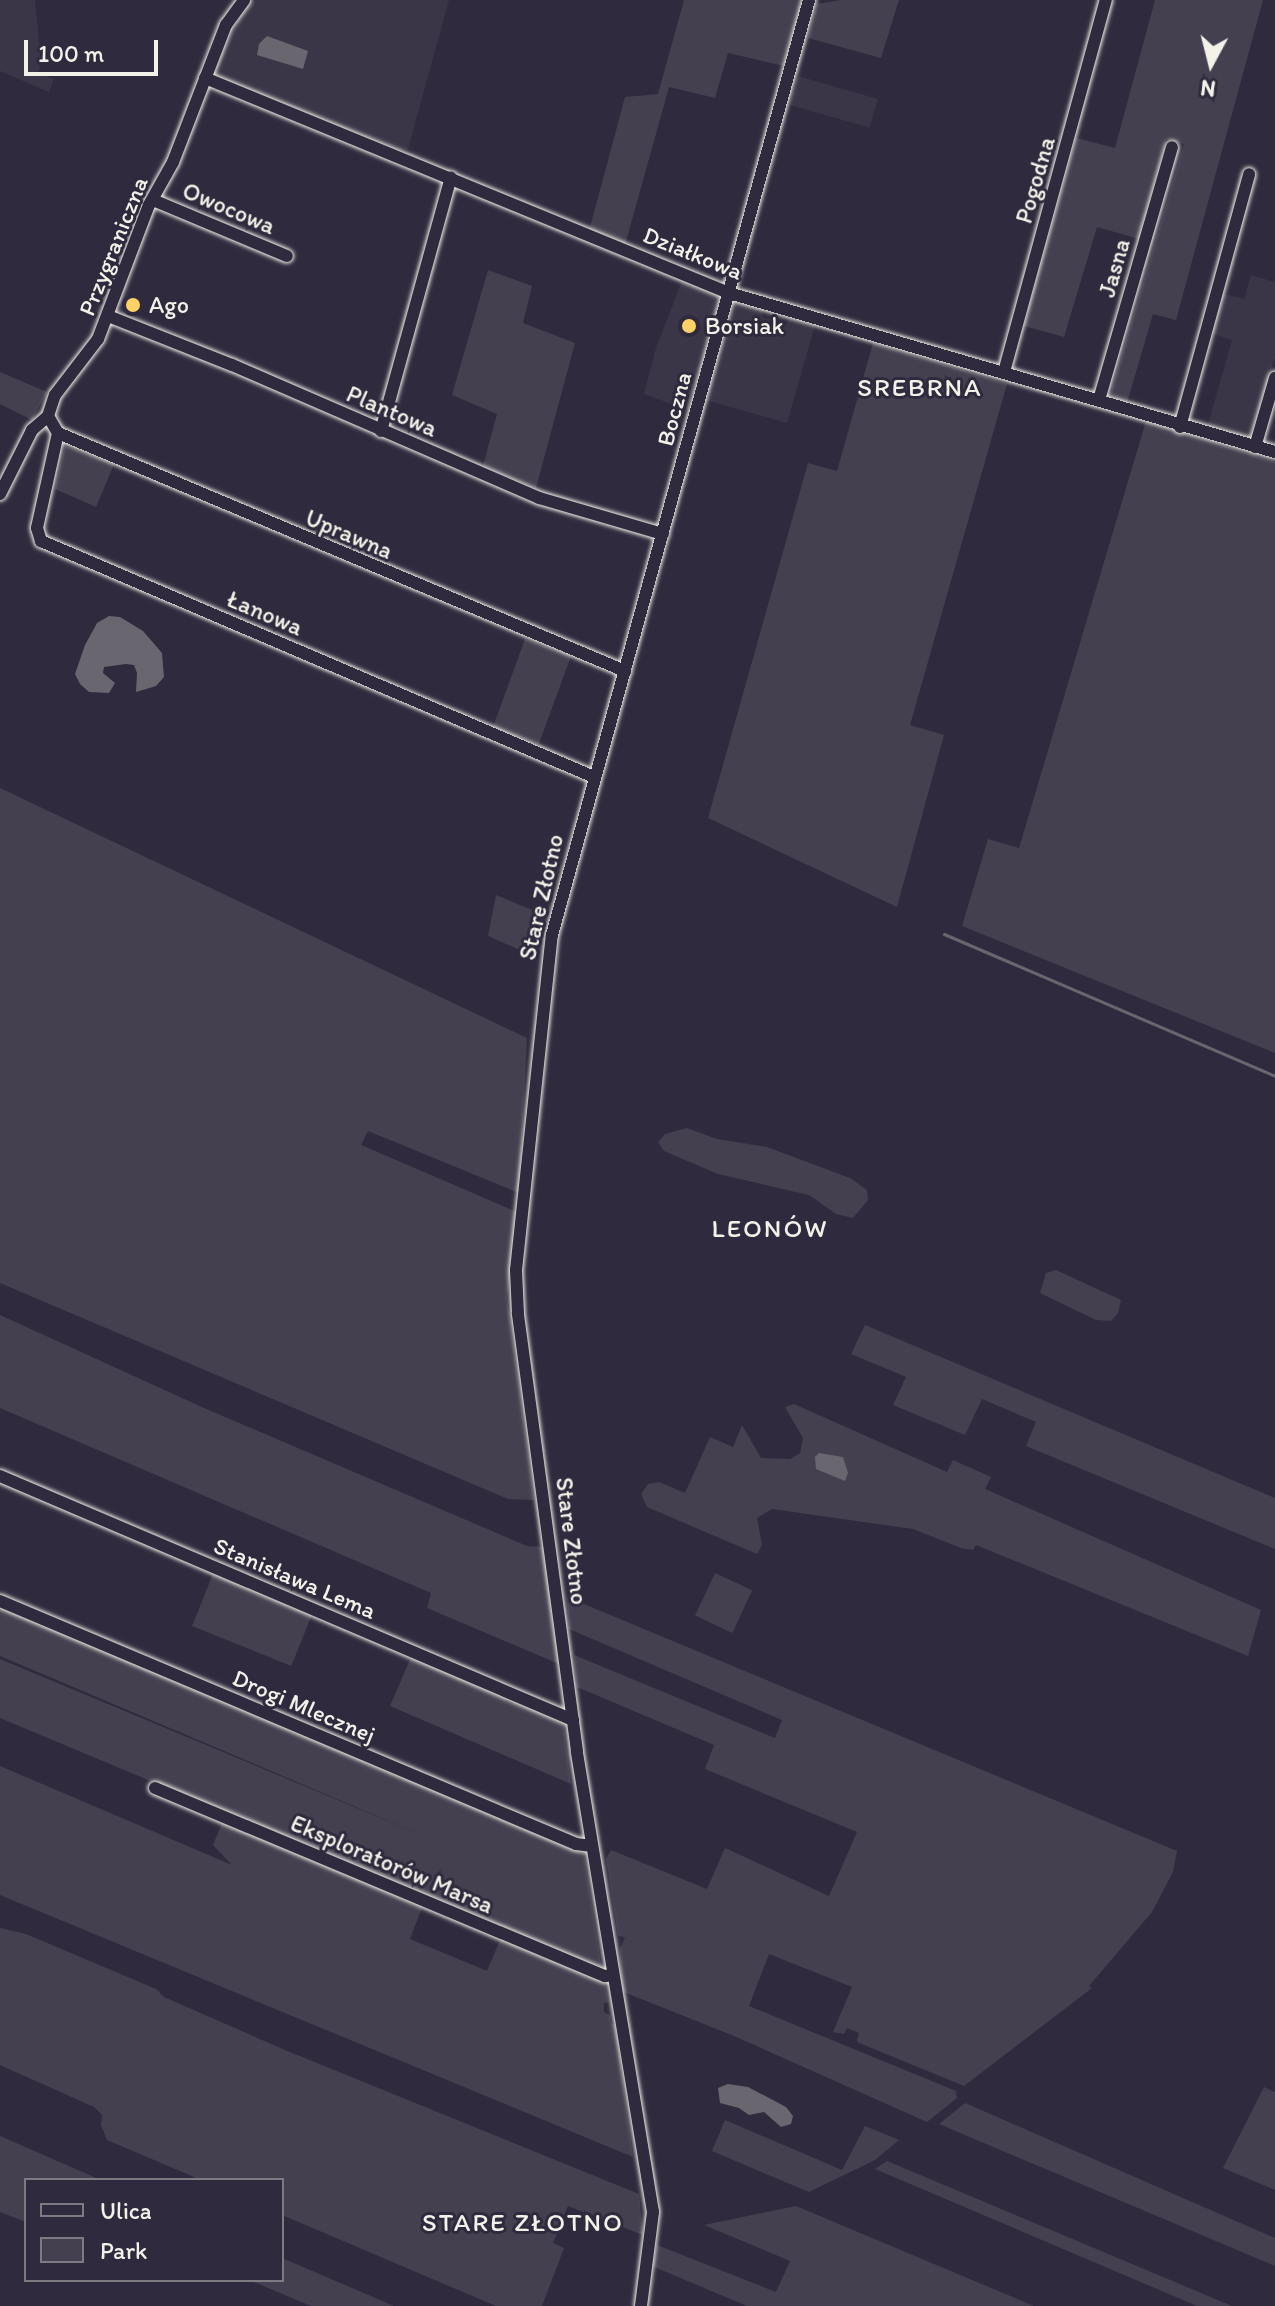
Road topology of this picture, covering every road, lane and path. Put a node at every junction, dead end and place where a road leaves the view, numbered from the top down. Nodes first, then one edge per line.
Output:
1 (244, 0) edge
2 (810, 0) edge
3 (1106, 0) edge
4 (205, 78) junction
5 (1172, 147) dead end
6 (1249, 174) dead end
7 (451, 177) junction
8 (153, 200) junction
9 (287, 256) dead end
10 (729, 293) junction
11 (108, 316) junction
12 (1004, 372) junction
13 (1275, 378) edge
14 (1099, 400) junction
15 (48, 416) junction
16 (1180, 427) junction
17 (381, 431) junction
18 (58, 433) junction
19 (1255, 447) junction
20 (1275, 452) edge
21 (0, 494) edge
22 (663, 534) junction
23 (625, 671) junction
24 (593, 780) junction
25 (0, 1476) edge
26 (0, 1601) edge
27 (573, 1720) junction
28 (155, 1788) dead end
29 (592, 1846) junction
30 (613, 1975) junction
31 (641, 2306) edge

1 - 4 street, Przygraniczna
2 - 10 street, Boczna
3 - 12 street, Pogodna
4 - 7 street, Działkowa
4 - 8 street, Przygraniczna
5 - 14 street, Jasna
6 - 16 street
7 - 10 street, Działkowa
7 - 17 street
8 - 9 street, Owocowa
8 - 11 street, Przygraniczna
10 - 12 street, Działkowa
10 - 22 street, Boczna
11 - 15 street, Przygraniczna
11 - 17 street, Plantowa
12 - 14 street, Działkowa
13 - 19 street
14 - 16 street, Działkowa
15 - 18 street
15 - 21 street, Przygraniczna
16 - 19 street, Działkowa
17 - 22 street, Plantowa
18 - 23 street, Uprawna
18 - 24 street, Łanowa
19 - 20 street, Działkowa
22 - 23 street, Boczna
23 - 24 street, Boczna
24 - 27 street, Stare Złotno
25 - 27 street, Stanisława Lema
26 - 29 street, Drogi Mlecznej
27 - 29 street, Stare Złotno
28 - 30 street, Eksploratorów Marsa
29 - 30 street, Stare Złotno
30 - 31 street, Stare Złotno

